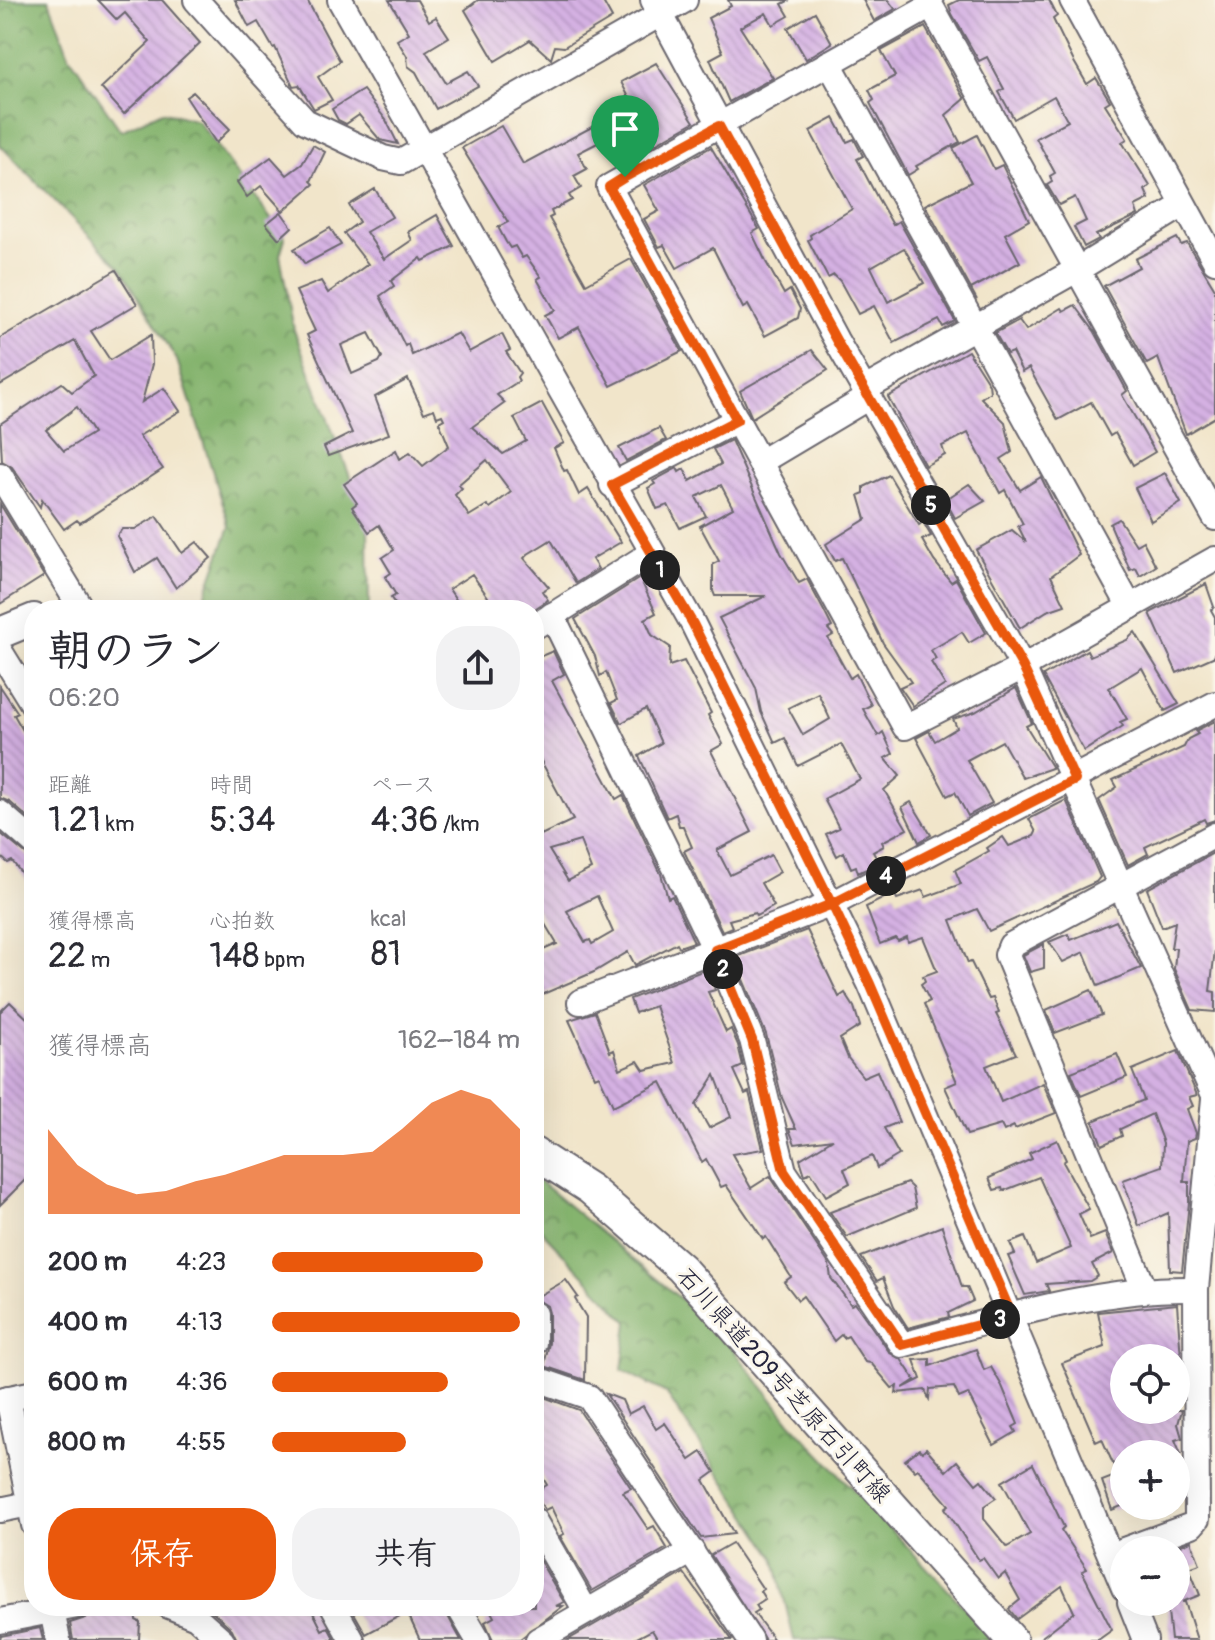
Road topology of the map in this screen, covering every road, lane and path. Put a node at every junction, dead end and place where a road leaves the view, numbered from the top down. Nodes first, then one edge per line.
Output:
1 (196, 0) edge
2 (340, 0) edge
3 (685, 0) edge
4 (1072, 0) edge
5 (936, 3) edge
6 (657, 7) edge
7 (829, 63) junction
8 (719, 126) junction
9 (425, 147) junction
10 (1183, 205) junction
11 (1215, 261) edge
12 (1080, 268) junction
13 (975, 326) junction
14 (867, 393) junction
15 (737, 420) junction
16 (760, 462) junction
17 (0, 475) edge
18 (612, 485) junction
19 (1215, 518) edge
20 (650, 554) junction
21 (1215, 559) edge
22 (76, 600) edge
23 (1130, 607) junction
24 (544, 620) edge
25 (24, 623) edge
26 (544, 623) edge
27 (0, 633) edge
28 (0, 651) edge
29 (1023, 667) junction
30 (24, 690) edge
31 (1215, 704) edge
32 (1075, 780) junction
33 (0, 813) edge
34 (24, 834) edge
35 (1215, 835) edge
36 (1123, 884) junction
37 (832, 904) junction
38 (715, 950) junction
39 (580, 1002) dead end
40 (1215, 1088) edge
41 (1214, 1095) edge
42 (544, 1159) edge
43 (1144, 1288) junction
44 (1196, 1289) junction
45 (1012, 1316) junction
46 (544, 1381) edge
47 (24, 1395) edge
48 (4, 1399) edge
49 (24, 1478) edge
50 (0, 1510) edge
51 (24, 1510) edge
52 (1113, 1536) edge
53 (1163, 1536) edge
54 (544, 1538) edge
55 (692, 1551) junction
56 (586, 1611) junction
57 (24, 1615) edge
58 (53, 1616) edge
59 (194, 1616) edge
60 (339, 1616) edge
61 (464, 1616) edge
62 (1136, 1616) edge
63 (0, 1621) edge
64 (58, 1640) edge
65 (222, 1640) edge
66 (352, 1640) edge
67 (478, 1640) edge
68 (538, 1640) edge
69 (750, 1640) edge
70 (1012, 1640) edge
71 (1145, 1640) edge

1 - 9 street
2 - 9 street
3 - 6 street
4 - 10 street
5 - 7 street
5 - 12 street
6 - 8 street
6 - 9 street
7 - 8 street
7 - 13 street
8 - 14 street
8 - 15 street
9 - 18 street
10 - 11 street
10 - 12 street
12 - 13 street
12 - 19 street
13 - 14 street
13 - 23 street
14 - 16 street
14 - 29 street
15 - 16 street
15 - 18 street
16 - 29 street
17 - 22 street
18 - 20 street
20 - 24 street
20 - 37 street
21 - 23 street
23 - 29 street
25 - 27 main road
26 - 38 street
28 - 30 street
29 - 32 street
31 - 32 street
32 - 36 street
32 - 37 street
33 - 34 street
35 - 36 street
36 - 41 street
36 - 43 street
37 - 38 street
37 - 45 street
38 - 39 street
38 - 45 street
40 - 41 street
41 - 44 street
42 - 70 main road, 石川県道209号芝原石引町線
43 - 44 street
43 - 45 street
44 - 53 street
45 - 52 street
46 - 55 street
47 - 48 street
48 - 49 street
50 - 51 street
54 - 56 street
55 - 56 street
55 - 69 street
56 - 68 street
57 - 63 street
58 - 64 street
59 - 65 street
60 - 66 street
61 - 67 street
62 - 71 street

